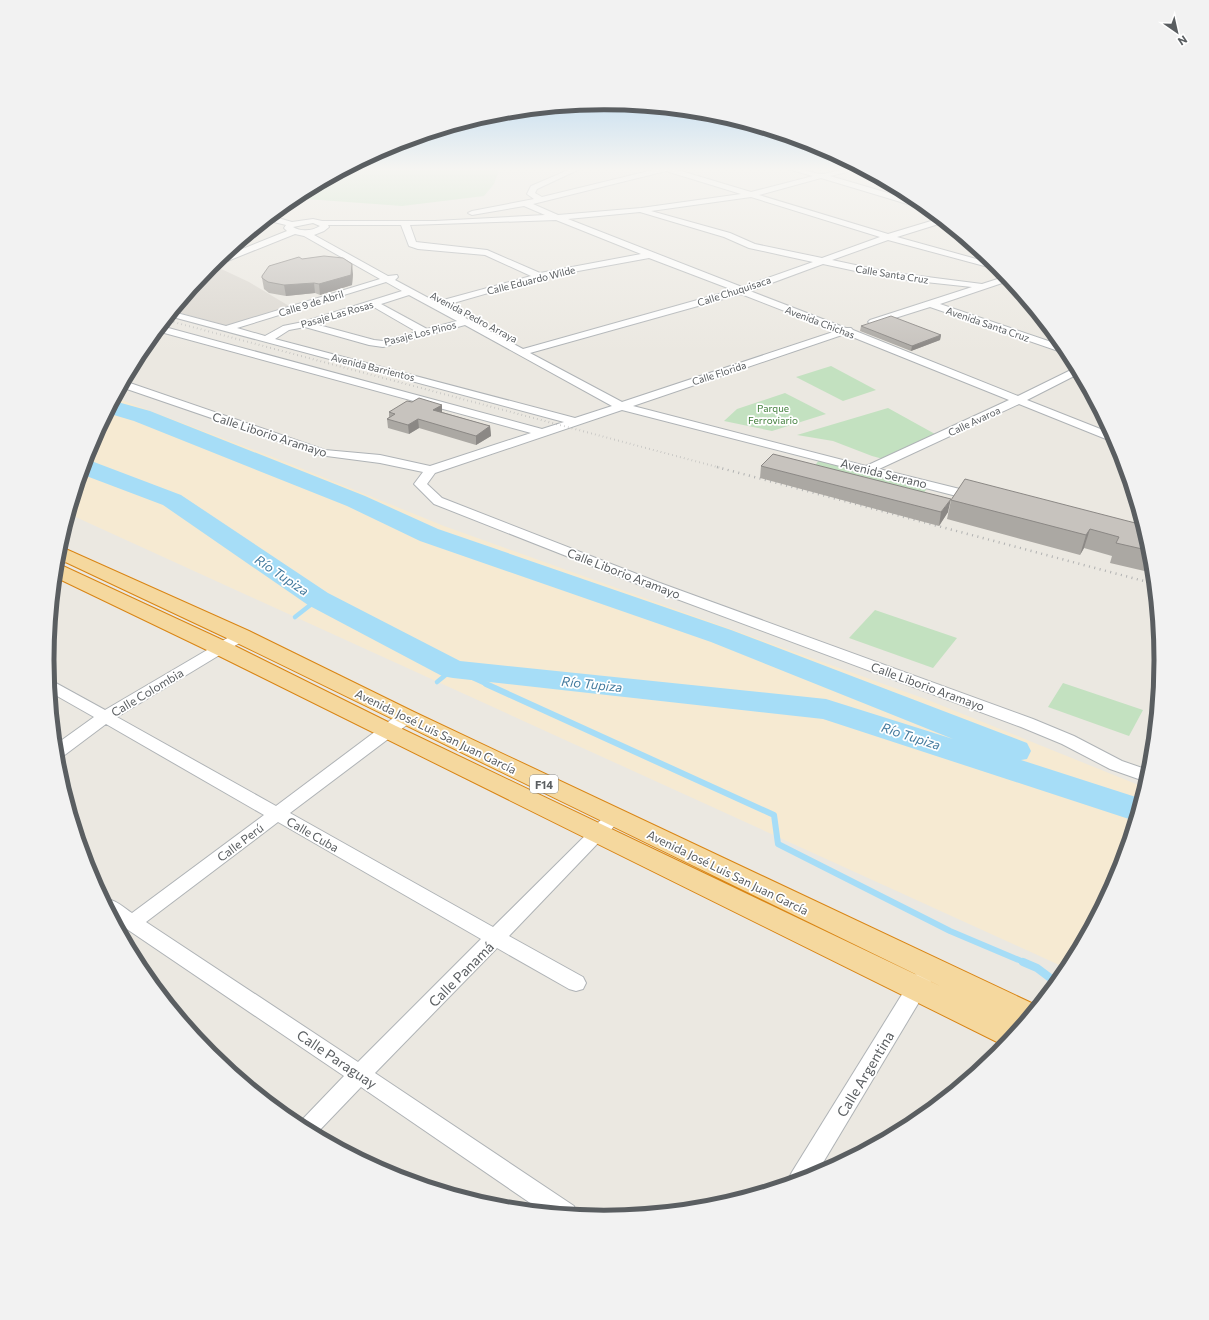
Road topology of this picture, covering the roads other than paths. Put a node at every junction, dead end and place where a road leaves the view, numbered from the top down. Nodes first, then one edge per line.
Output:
1 (288, 230) edge
2 (316, 230) edge
3 (407, 230) edge
4 (589, 230) edge
5 (707, 230) edge
6 (864, 230) edge
7 (912, 230) edge
8 (888, 237) junction
9 (233, 255) edge
10 (650, 255) junction
11 (822, 261) junction
12 (986, 264) edge
13 (539, 276) junction
14 (393, 277) junction
15 (1002, 280) edge
16 (983, 286) junction
17 (740, 291) junction
18 (410, 292) junction
19 (447, 302) junction
20 (373, 303) junction
21 (929, 303) junction
22 (437, 305) junction
23 (176, 315) edge
24 (466, 322) junction
25 (305, 324) junction
26 (225, 329) junction
27 (165, 330) edge
28 (845, 331) junction
29 (426, 333) junction
30 (265, 340) junction
31 (1058, 348) edge
32 (533, 349) junction
33 (522, 352) junction
34 (1073, 373) edge
35 (128, 386) edge
36 (618, 397) junction
37 (1018, 400) junction
38 (634, 401) junction
39 (574, 421) junction
40 (541, 432) junction
41 (1107, 436) edge
42 (874, 467) junction
43 (431, 470) junction
44 (983, 490) edge
45 (991, 500) edge
46 (64, 562) edge
47 (231, 642) junction
48 (55, 687) edge
49 (105, 717) junction
50 (397, 724) junction
51 (62, 749) edge
52 (1142, 775) edge
53 (278, 814) junction
54 (606, 825) junction
55 (116, 913) edge
56 (132, 923) junction
57 (496, 938) junction
58 (923, 978) junction
59 (576, 983) dead end
60 (1025, 1014) edge
61 (1009, 1033) edge
62 (360, 1075) junction
63 (310, 1125) edge
64 (804, 1173) edge
65 (557, 1208) edge

1 - 9 street
2 - 14 street, Avenida Pedro Arraya
3 - 13 street
4 - 10 street, Avenida Chichas
5 - 11 street, Calle Santa Cruz
6 - 8 street
7 - 8 street, Calle Chuquisaca
8 - 11 street, Calle Chuquisaca
8 - 12 street
10 - 13 street, Calle Eduardo Wilde
10 - 17 street, Avenida Chichas
11 - 16 street, Calle Santa Cruz
11 - 17 street, Calle Chuquisaca
13 - 19 street, Calle Eduardo Wilde
14 - 18 street, Avenida Pedro Arraya
14 - 19 street, Avenida Pedro Arraya
14 - 26 street, Calle 9 de Abril
15 - 16 street, Calle Florida
16 - 21 street, Calle Florida
17 - 28 street, Avenida Chichas
17 - 32 street, Calle Chuquisaca
18 - 20 street, Pasaje Las Rosas
18 - 22 street, Avenida Pedro Arraya
19 - 22 street, Calle Eduardo Wilde
19 - 32 street, Avenida Pedro Arraya
20 - 25 street, Pasaje Las Rosas
20 - 29 street
21 - 28 street, Calle Florida
21 - 31 street, Avenida Santa Cruz
22 - 24 street, Avenida Pedro Arraya
23 - 26 street, Avenida Barrientos
24 - 29 street, Pasaje Los Pinos
24 - 33 street, Avenida Pedro Arraya
25 - 29 street, Pasaje Los Pinos
25 - 30 street, Pasaje Las Rosas
26 - 30 street, Avenida Barrientos
27 - 40 street, Avenida Barrientos
28 - 37 street, Avenida Chichas
28 - 38 street, Calle Florida
30 - 39 street, Avenida Barrientos
32 - 33 street, Calle Chuquisaca
32 - 36 street, Avenida Pedro Arraya
33 - 36 street, Avenida Pedro Arraya
34 - 37 street, Calle Avaroa
35 - 43 street, Calle Liborio Aramayo
36 - 38 street, Calle Florida
36 - 39 street, Calle Florida
36 - 42 street, Avenida Serrano
37 - 41 street, Avenida Chichas
37 - 42 street, Calle Avaroa
38 - 42 street, Avenida Serrano
39 - 40 street, Calle Florida
40 - 43 street, Calle Florida
42 - 44 street, Avenida Serrano
42 - 45 street, Avenida Serrano
43 - 52 street, Calle Liborio Aramayo
46 - 47 highway, Avenida José Luis San Juan García / F14
47 - 49 street, Calle Colombia
47 - 50 highway, Avenida José Luis San Juan García / F14
48 - 49 street, Calle Cuba
49 - 51 street, Calle Colombia
49 - 53 street, Calle Cuba
50 - 53 street, Calle Perú
50 - 54 highway, Avenida José Luis San Juan García / F14
53 - 56 street, Calle Perú
53 - 57 street, Calle Cuba
54 - 57 street, Calle Panamá
54 - 58 highway, Avenida José Luis San Juan García / F14
55 - 56 street, Calle Paraguay
56 - 62 street, Calle Paraguay
57 - 59 street, Calle Cuba
57 - 62 street, Calle Panamá
58 - 60 highway, Avenida José Luis San Juan García / F14
58 - 61 highway, Avenida José Luis San Juan García / F14
58 - 64 street, Calle Argentina
62 - 63 street, Calle Panamá
62 - 65 street, Calle Paraguay

